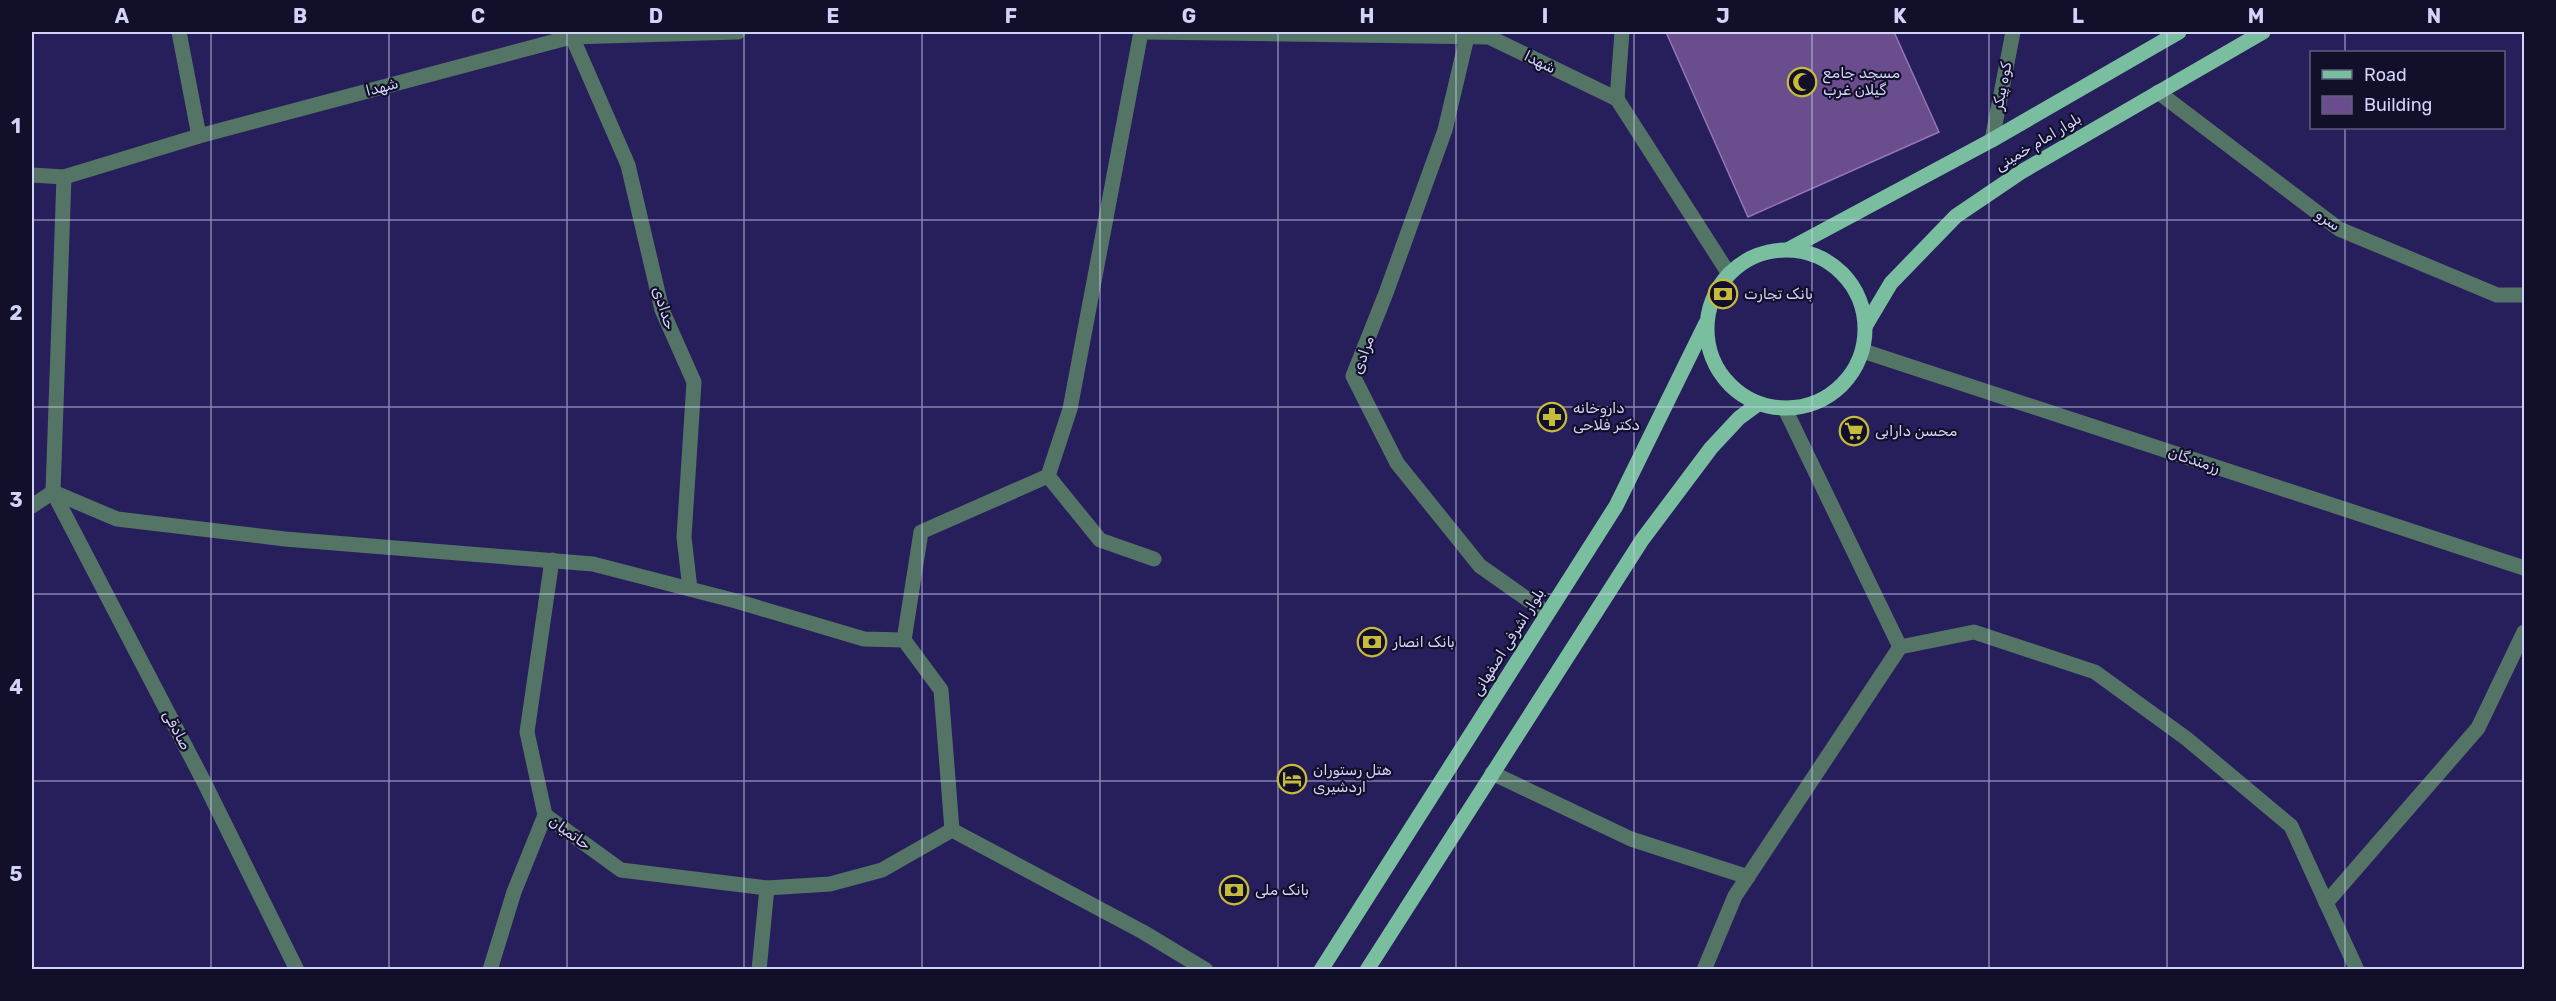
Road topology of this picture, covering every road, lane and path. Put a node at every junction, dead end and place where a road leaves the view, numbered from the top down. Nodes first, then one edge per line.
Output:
1 (179, 32) edge
2 (678, 32) edge
3 (738, 32) edge
4 (1143, 32) edge
5 (1622, 32) edge
6 (2013, 32) edge
7 (2179, 32) edge
8 (2263, 32) edge
9 (570, 34) edge
10 (1467, 37) junction
11 (2158, 92) junction
12 (1617, 99) junction
13 (199, 135) junction
14 (1992, 140) junction
15 (32, 175) edge
16 (64, 177) junction
17 (1789, 249) junction
18 (1729, 274) junction
19 (2524, 295) edge
20 (1706, 323) junction
21 (1866, 325) junction
22 (1863, 351) junction
23 (1758, 404) junction
24 (1785, 409) junction
25 (1048, 476) junction
26 (53, 492) junction
27 (32, 506) edge
28 (1154, 559) dead end
29 (552, 560) junction
30 (2524, 568) edge
31 (690, 589) junction
32 (1547, 613) junction
33 (2524, 632) edge
34 (904, 640) junction
35 (1900, 647) junction
36 (1492, 773) junction
37 (544, 815) junction
38 (952, 830) junction
39 (1748, 877) junction
40 (767, 888) junction
41 (2326, 903) junction
42 (297, 969) edge
43 (490, 969) edge
44 (759, 969) edge
45 (1206, 969) edge
46 (1321, 969) edge
47 (1367, 969) edge
48 (1704, 969) edge
49 (2357, 969) edge

1 - 13 street
2 - 3 street, شهدا
2 - 9 street, شهدا
4 - 10 street, شهدا
4 - 25 street
5 - 12 street
6 - 14 street, کوه پیکر
7 - 14 main road, بلوار امام خمینی
8 - 11 main road, بلوار امام خمینی
9 - 13 street, شهدا
9 - 31 street, حدادی
10 - 12 street, شهدا
10 - 32 street, مرادی
11 - 19 street, سرو
11 - 21 main road, بلوار امام خمینی
12 - 18 street
13 - 16 street, شهدا
14 - 17 main road, بلوار امام خمینی
15 - 16 street, شهدا
16 - 26 street
17 - 18 main road
17 - 21 main road
18 - 20 main road
20 - 23 main road
20 - 32 main road, بلوار اشرفی اصفهانی
21 - 22 main road
22 - 24 main road
22 - 30 street, رزمندگان
23 - 24 main road
23 - 36 main road
24 - 35 street
25 - 28 street
25 - 34 street
26 - 27 street
26 - 29 street
26 - 42 street, صادقی
29 - 31 street
29 - 37 street, حاتمیان
31 - 34 street
32 - 46 main road, بلوار اشرفی اصفهانی
33 - 41 street
34 - 38 street
35 - 39 street
35 - 41 street
36 - 39 street
36 - 47 main road
37 - 40 street, حاتمیان
37 - 43 street
38 - 40 street, حاتمیان
38 - 45 street
39 - 48 street
40 - 44 street
41 - 49 street

